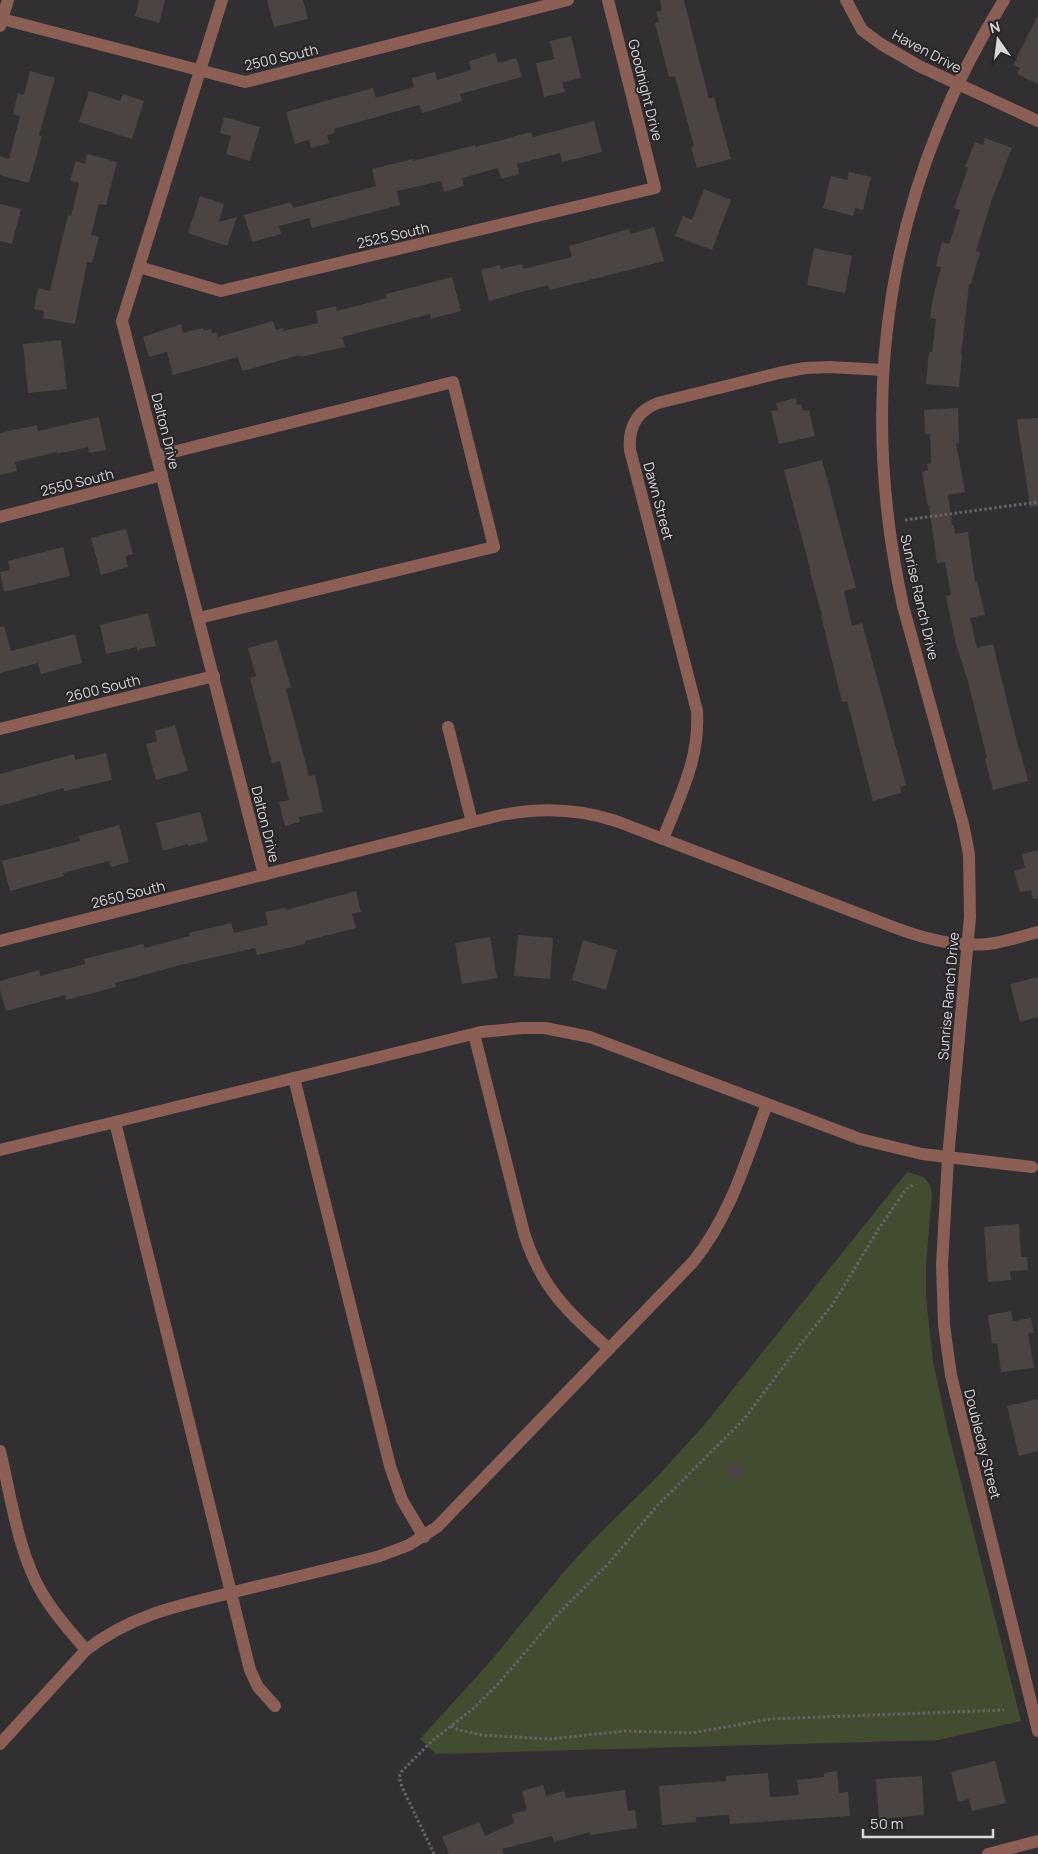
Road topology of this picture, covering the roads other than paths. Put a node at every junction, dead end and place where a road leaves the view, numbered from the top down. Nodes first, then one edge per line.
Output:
1 (8, 0) edge
2 (222, 0) edge
3 (568, 0) edge
4 (608, 0) edge
5 (846, 0) edge
6 (1004, 0) edge
7 (1, 22) edge
8 (199, 71) junction
9 (959, 84) junction
10 (1038, 121) edge
11 (655, 188) joint
12 (139, 267) junction
13 (883, 370) junction
14 (157, 456) junction
15 (162, 476) junction
16 (0, 517) edge
17 (199, 618) junction
18 (214, 676) junction
19 (448, 727) dead end
20 (0, 729) edge
21 (472, 822) junction
22 (663, 839) junction
23 (264, 875) junction
24 (1038, 932) edge
25 (0, 942) edge
26 (968, 944) junction
27 (474, 1034) junction
28 (294, 1078) junction
29 (767, 1104) junction
30 (115, 1122) junction
31 (0, 1150) edge
32 (948, 1158) junction
33 (1032, 1167) dead end
34 (609, 1349) junction
35 (0, 1451) edge
36 (424, 1536) junction
37 (231, 1593) junction
38 (86, 1650) junction
39 (275, 1706) dead end
40 (1038, 1731) edge
41 (0, 1744) edge
42 (1038, 1841) edge
43 (988, 1854) edge

1 - 7 street
2 - 8 street, Dalton Drive
3 - 8 street, 2500 South
4 - 11 street, Goodnight Drive
5 - 9 street, Haven Drive
6 - 9 street, Sunrise Ranch Drive
7 - 8 street, 2500 South
8 - 12 street, Dalton Drive
9 - 10 street, Haven Drive
9 - 13 street, Sunrise Ranch Drive
11 - 12 street, 2525 South
12 - 14 street, Dalton Drive
13 - 22 street, Dawn Street
13 - 26 street, Sunrise Ranch Drive
14 - 15 street, Dalton Drive
14 - 17 street
15 - 16 street, 2550 South
15 - 17 street, Dalton Drive
17 - 18 street, Dalton Drive
18 - 20 street, 2600 South
18 - 23 street, Dalton Drive
19 - 21 street
21 - 22 street, 2650 South
21 - 23 street, 2650 South
22 - 26 street, 2650 South
23 - 25 street, 2650 South
24 - 26 street, 2650 South
26 - 32 street, Sunrise Ranch Drive
27 - 28 street
27 - 29 street
27 - 34 street
28 - 30 street
28 - 36 street
29 - 32 street
29 - 34 street
30 - 31 street
30 - 37 street
32 - 33 street
32 - 40 street, Doubleday Street
34 - 36 street
35 - 38 street
36 - 37 street
37 - 38 street
37 - 39 street
38 - 41 street
42 - 43 street

